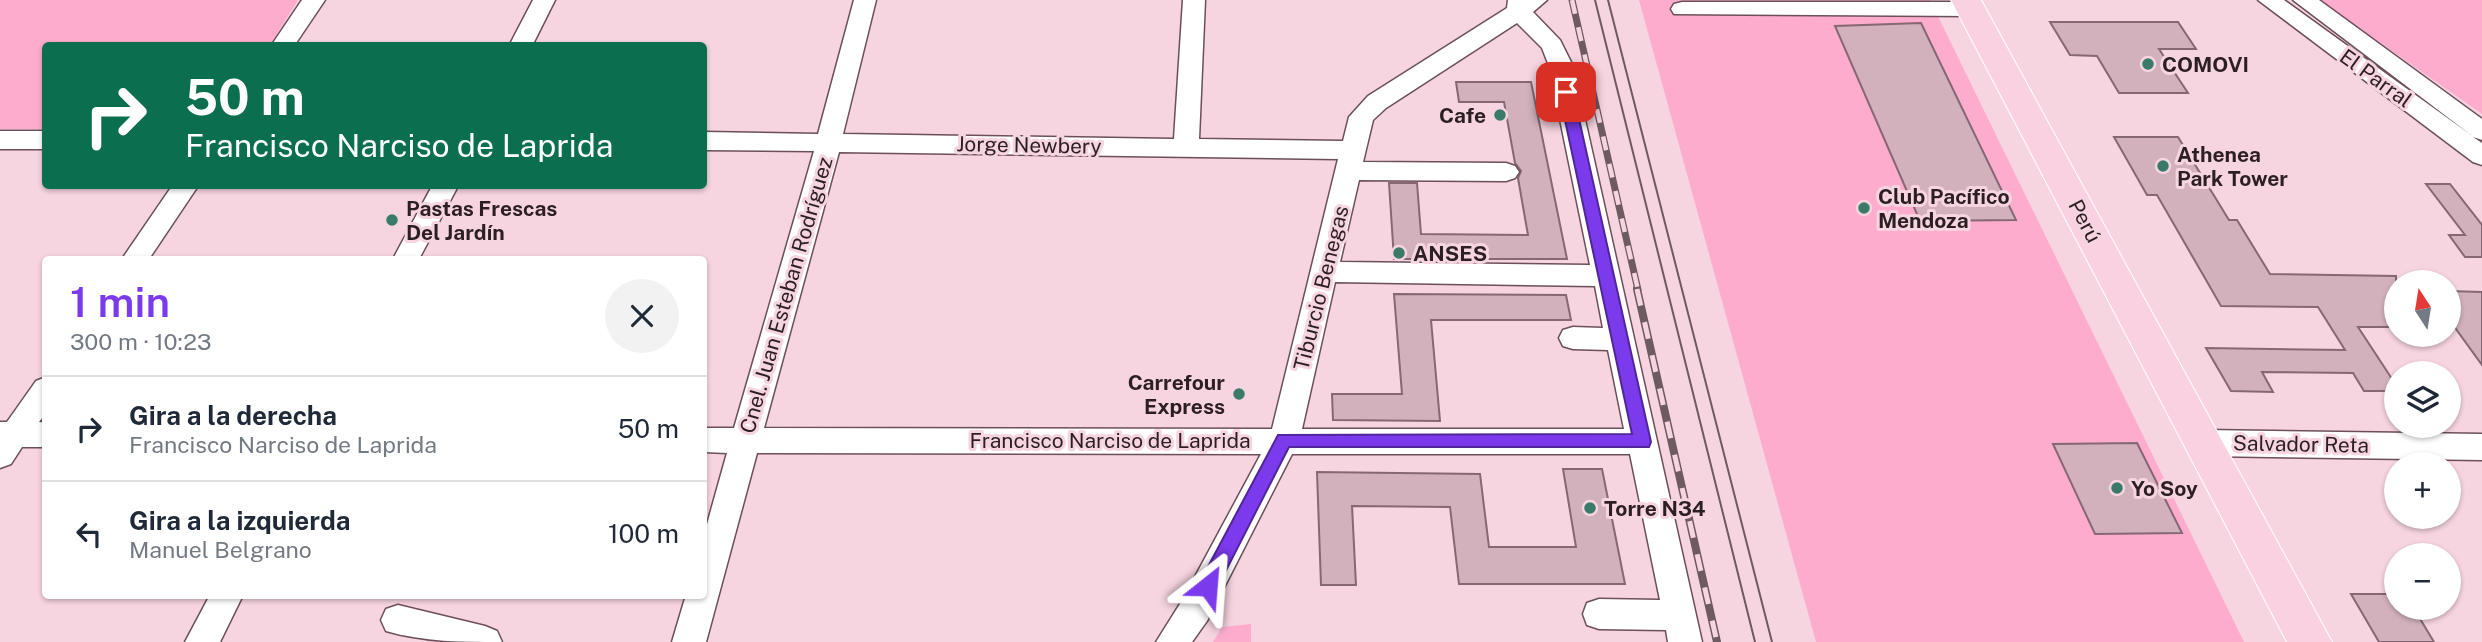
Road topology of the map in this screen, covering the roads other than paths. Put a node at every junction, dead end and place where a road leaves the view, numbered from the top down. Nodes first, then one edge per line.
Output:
1 (314, 0) edge
2 (544, 0) edge
3 (865, 0) edge
4 (1194, 0) edge
5 (2269, 0) edge
6 (2304, 0) edge
7 (1975, 3) edge
8 (1524, 4) edge
9 (1682, 9) dead end
10 (285, 42) edge
11 (522, 42) edge
12 (2482, 131) edge
13 (0, 140) edge
14 (42, 140) edge
15 (707, 141) edge
16 (829, 141) junction
17 (1186, 147) junction
18 (2482, 156) edge
19 (1351, 161) junction
20 (1506, 172) dead end
21 (183, 189) edge
22 (443, 189) edge
23 (137, 256) edge
24 (408, 256) edge
25 (1325, 272) junction
26 (1605, 276) junction
27 (1573, 338) dead end
28 (1619, 339) junction
29 (42, 394) edge
30 (42, 436) edge
31 (707, 440) edge
32 (746, 440) junction
33 (1284, 440) junction
34 (5, 441) edge
35 (1643, 442) junction
36 (2205, 443) junction
37 (2482, 447) edge
38 (707, 579) edge
39 (225, 599) edge
40 (701, 599) edge
41 (1599, 614) dead end
42 (398, 620) dead end
43 (1682, 629) edge
44 (202, 642) edge
45 (485, 642) edge
46 (689, 642) edge
47 (1173, 642) edge
48 (2310, 642) edge

1 - 10 street
2 - 11 street
3 - 16 street, Cnel. Juan Esteban Rodríguez
4 - 17 street
5 - 18 street, El Parral
6 - 12 street
7 - 9 street
7 - 36 main road, Perú
8 - 19 street, Tiburcio Benegas
8 - 26 street
13 - 14 street
15 - 16 street, Jorge Newbery
16 - 17 street, Jorge Newbery
16 - 32 street, Cnel. Juan Esteban Rodríguez
17 - 19 street, Jorge Newbery
19 - 20 street, Jorge Newbery
19 - 25 street, Tiburcio Benegas
21 - 23 street
22 - 24 street
25 - 26 street
25 - 33 street, Tiburcio Benegas
26 - 28 street
27 - 28 street
28 - 35 street
29 - 34 street
30 - 34 street
31 - 32 street, Francisco Narciso de Laprida
32 - 33 street, Francisco Narciso de Laprida
32 - 38 street, Cnel. Juan Esteban Rodríguez
33 - 35 street, Francisco Narciso de Laprida
33 - 47 street, Tiburcio Benegas
35 - 43 street
36 - 37 street, Salvador Reta
36 - 48 main road, Perú
39 - 44 street
40 - 46 street
41 - 43 street
42 - 45 street

